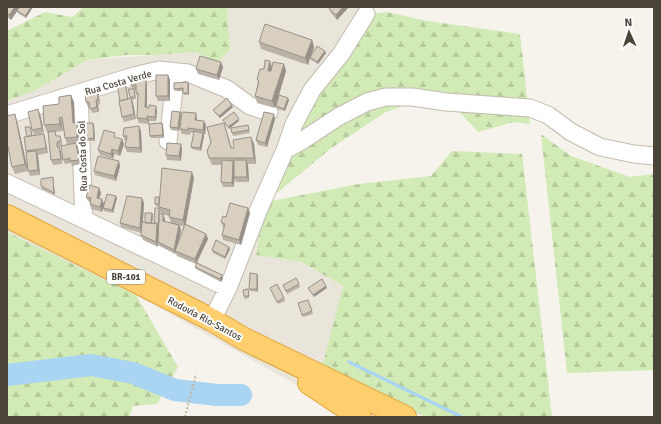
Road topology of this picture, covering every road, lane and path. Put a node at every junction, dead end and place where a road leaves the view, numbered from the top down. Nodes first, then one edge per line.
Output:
1 (366, 14) dead end
2 (176, 72) junction
3 (79, 94) junction
4 (269, 112) edge
5 (7, 116) edge
6 (168, 141) dead end
7 (285, 150) junction
8 (654, 156) edge
9 (7, 182) edge
10 (7, 216) edge
11 (84, 219) junction
12 (228, 288) junction
13 (212, 320) junction
14 (244, 339) junction
15 (196, 374) dead end
16 (185, 417) edge
17 (360, 417) edge
18 (405, 417) edge

1 - 7 street
2 - 3 street, Rua Costa Verde
2 - 4 street, Rua Costa Verde
2 - 6 street
3 - 5 street, Rua Costa Verde
3 - 11 street, Rua Costa do Sol
7 - 8 street
7 - 12 street
9 - 11 street
10 - 13 highway, Rodovia Rio-Santos / BR-101
11 - 12 street
12 - 13 street
13 - 14 highway, Rodovia Rio-Santos / BR-101
14 - 17 highway
14 - 18 highway, Rodovia Rio-Santos / BR-101
15 - 16 path

